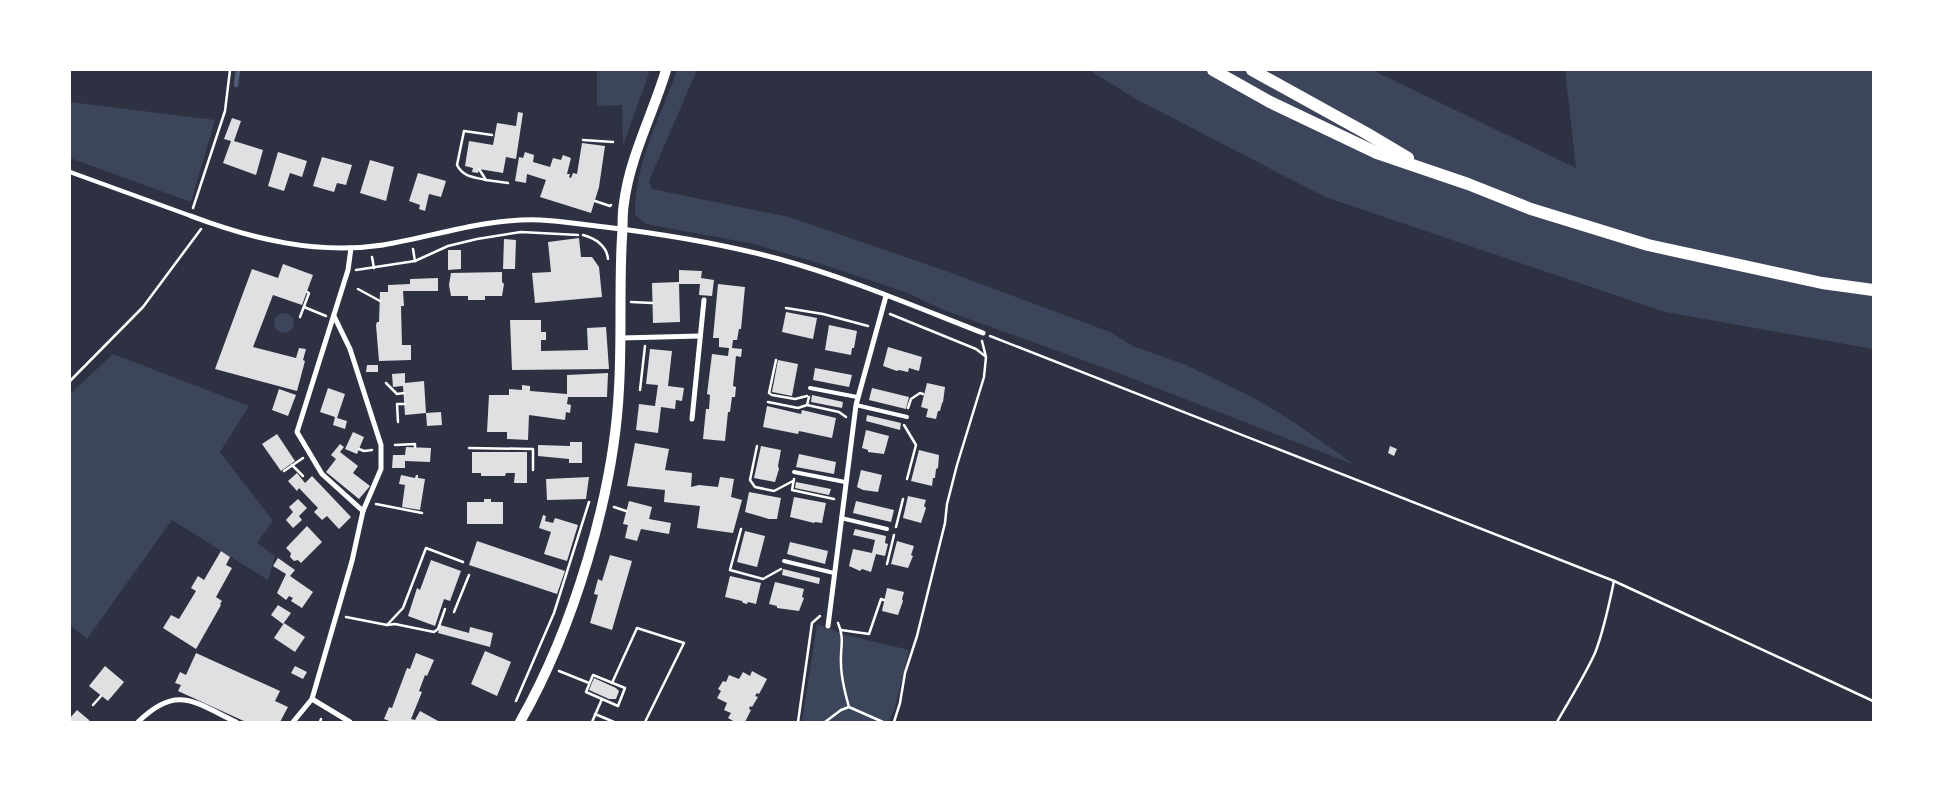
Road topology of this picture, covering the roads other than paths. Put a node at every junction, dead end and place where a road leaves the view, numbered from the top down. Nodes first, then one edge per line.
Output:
1 (666, 70) edge
2 (1213, 70) edge
3 (1252, 70) edge
4 (1427, 169) junction
5 (70, 172) edge
6 (191, 216) joint
7 (622, 229) junction
8 (351, 248) junction
9 (1873, 290) edge
10 (886, 296) junction
11 (704, 300) dead end
12 (331, 316) junction
13 (983, 334) road end
14 (700, 336) junction
15 (621, 338) junction
16 (810, 388) dead end
17 (857, 397) junction
18 (856, 405) junction
19 (906, 417) road end
20 (692, 419) dead end
21 (795, 473) road end
22 (845, 482) junction
23 (363, 511) junction
24 (841, 518) junction
25 (887, 529) dead end
26 (784, 561) dead end
27 (834, 573) junction
28 (828, 626) dead end
29 (312, 699) junction
30 (138, 722) edge
31 (236, 722) edge
32 (294, 722) edge
33 (350, 722) edge
34 (520, 722) edge

1 - 7 main road
2 - 4 highway
3 - 4 highway
4 - 9 highway
5 - 6 lane
6 - 8 street
7 - 8 street
7 - 10 street
7 - 15 main road
8 - 12 street
10 - 13 street
10 - 17 street
11 - 14 street
12 - 23 street
12 - 23 street
14 - 15 street
14 - 20 street
15 - 34 main road
16 - 17 lane
17 - 18 street
18 - 19 lane
18 - 22 street
21 - 22 lane
22 - 24 street
23 - 29 street
24 - 25 lane
24 - 27 street
26 - 27 lane
27 - 28 street
29 - 32 street
29 - 33 street
30 - 31 street

